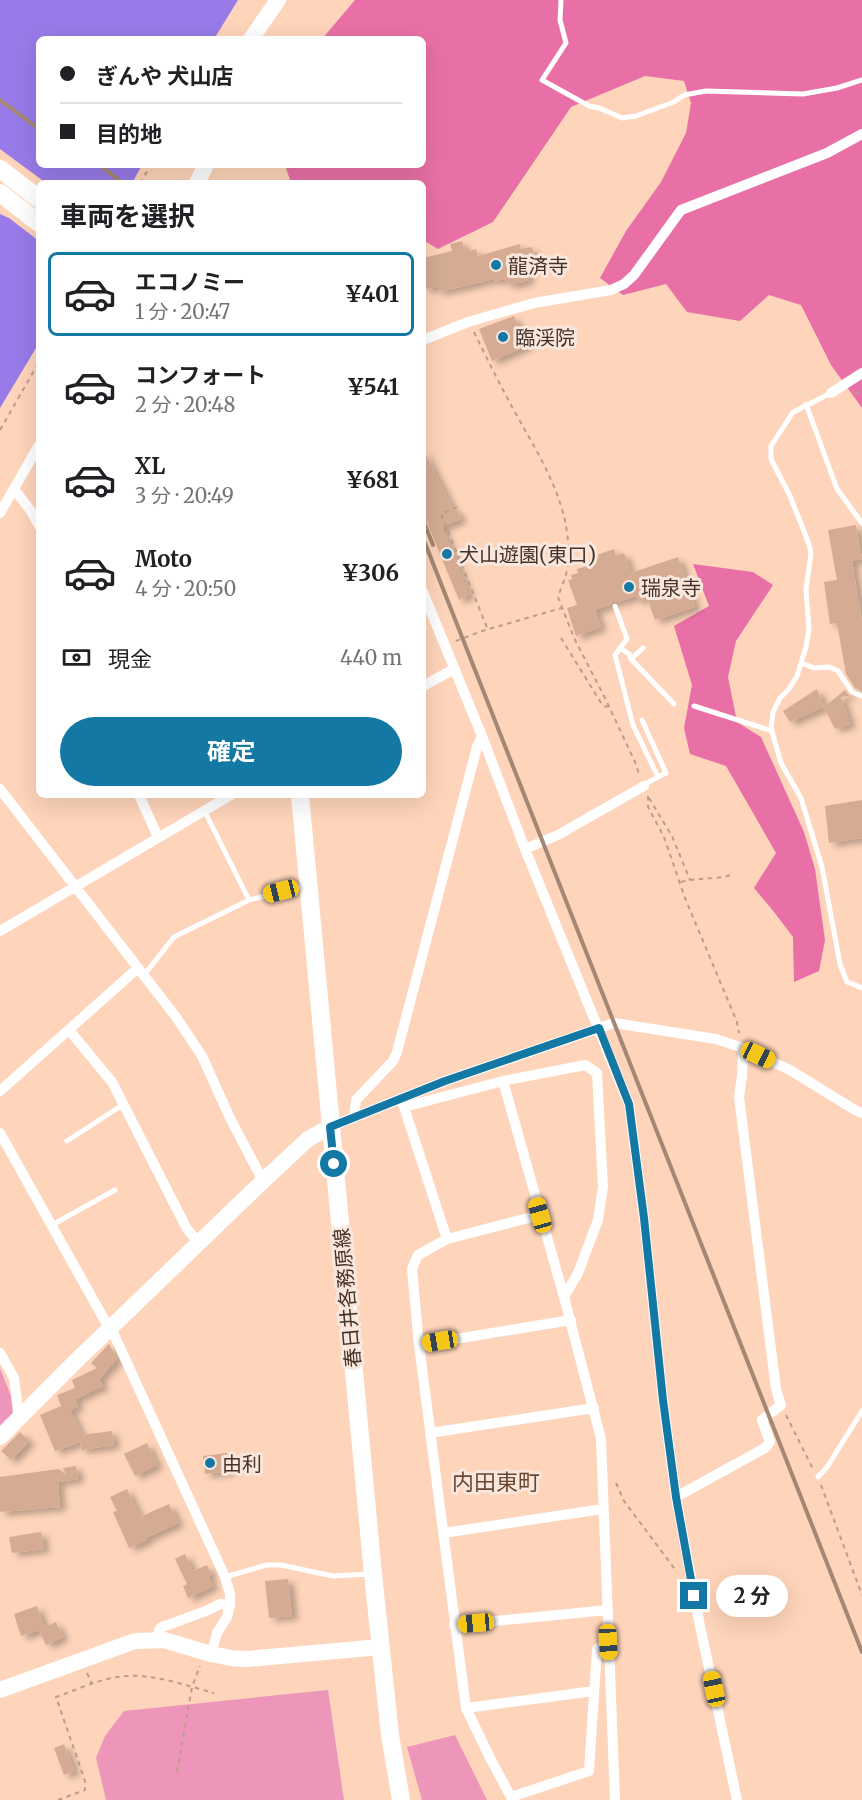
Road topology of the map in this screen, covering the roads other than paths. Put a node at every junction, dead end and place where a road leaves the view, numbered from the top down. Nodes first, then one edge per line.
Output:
1 (278, 0) edge
2 (561, 0) edge
3 (254, 36) edge
4 (862, 80) edge
5 (862, 134) edge
6 (0, 169) edge
7 (0, 193) edge
8 (36, 197) edge
9 (36, 221) edge
10 (426, 338) edge
11 (862, 373) edge
12 (831, 393) joint
13 (806, 404) junction
14 (36, 450) edge
15 (14, 489) junction
16 (35, 509) edge
17 (0, 513) edge
18 (862, 523) edge
19 (426, 599) edge
20 (615, 606) dead end
21 (620, 648) junction
22 (643, 648) dead end
23 (631, 658) junction
24 (802, 663) junction
25 (454, 669) junction
26 (426, 684) edge
27 (862, 696) edge
28 (674, 704) dead end
29 (694, 706) dead end
30 (642, 720) dead end
31 (772, 731) junction
32 (482, 736) junction
33 (658, 777) junction
34 (644, 786) joint
35 (0, 789) edge
36 (140, 798) edge
37 (226, 798) edge
38 (300, 798) edge
39 (204, 810) junction
40 (158, 837) junction
41 (525, 849) junction
42 (76, 886) junction
43 (309, 886) junction
44 (249, 900) junction
45 (0, 931) edge
46 (141, 972) junction
47 (862, 988) edge
48 (599, 1028) junction
49 (69, 1030) junction
50 (742, 1048) junction
51 (503, 1081) junction
52 (0, 1091) edge
53 (402, 1103) junction
54 (124, 1104) junction
55 (862, 1113) edge
56 (354, 1117) junction
57 (330, 1127) junction
58 (0, 1133) edge
59 (68, 1141) dead end
60 (263, 1181) junction
61 (115, 1190) dead end
62 (540, 1215) junction
63 (52, 1225) junction
64 (447, 1239) junction
65 (199, 1243) junction
66 (564, 1297) junction
67 (571, 1320) junction
68 (111, 1328) junction
69 (419, 1345) junction
70 (0, 1353) edge
71 (594, 1408) junction
72 (862, 1411) edge
73 (19, 1417) junction
74 (430, 1433) junction
75 (0, 1437) edge
76 (818, 1477) road end
77 (676, 1497) junction
78 (603, 1509) junction
79 (443, 1533) junction
80 (373, 1574) junction
81 (225, 1577) junction
82 (230, 1605) junction
83 (608, 1610) junction
84 (454, 1625) junction
85 (158, 1640) junction
86 (608, 1642) junction
87 (381, 1647) junction
88 (206, 1658) junction
89 (0, 1689) edge
90 (594, 1691) junction
91 (466, 1708) junction
92 (401, 1800) edge
93 (615, 1800) edge
94 (737, 1800) edge

1 - 3 street
2 - 4 lane
5 - 10 street
6 - 8 main road
7 - 9 main road
11 - 12 street
12 - 13 lane
13 - 18 lane
13 - 24 lane
14 - 15 street
15 - 16 street
15 - 17 street
19 - 25 street
20 - 21 lane
21 - 23 lane
21 - 33 lane
22 - 23 lane
23 - 28 lane
24 - 27 lane
24 - 31 lane
25 - 26 street
25 - 32 street
29 - 31 lane
30 - 33 lane
31 - 47 lane
32 - 41 street
32 - 56 street
33 - 34 lane
34 - 41 street
35 - 42 street
36 - 40 street
37 - 39 street
38 - 43 main road, 春日井各務原線
39 - 40 street
39 - 44 lane
40 - 42 street
41 - 48 street
42 - 45 street
42 - 46 street
43 - 44 lane
43 - 57 main road, 春日井各務原線
44 - 46 lane
46 - 49 street
46 - 60 street
48 - 50 street
48 - 53 street
48 - 77 street
49 - 52 street
49 - 54 street
50 - 55 street
50 - 77 street
51 - 53 street
51 - 62 street
51 - 66 street
53 - 56 street
53 - 64 street
54 - 59 lane
54 - 65 street
56 - 57 street
57 - 60 street
57 - 80 main road, 春日井各務原線
58 - 63 street
60 - 65 street
61 - 63 lane
62 - 64 street
62 - 66 street
63 - 68 street
64 - 69 street
65 - 68 street
66 - 67 street
67 - 69 street
67 - 71 street
68 - 73 street
68 - 81 street
69 - 74 street
70 - 73 street
71 - 74 street
71 - 78 street
72 - 76 lane
73 - 75 street
74 - 79 street
77 - 94 street
78 - 79 street
78 - 83 street
79 - 84 street
80 - 81 lane
80 - 87 main road, 春日井各務原線
81 - 82 street
82 - 85 street
82 - 88 street
83 - 84 street
83 - 86 street
84 - 91 street
85 - 88 street
85 - 89 street
86 - 90 street
86 - 93 street
87 - 88 street
87 - 92 main road, 春日井各務原線
90 - 91 street
90 - 91 street

